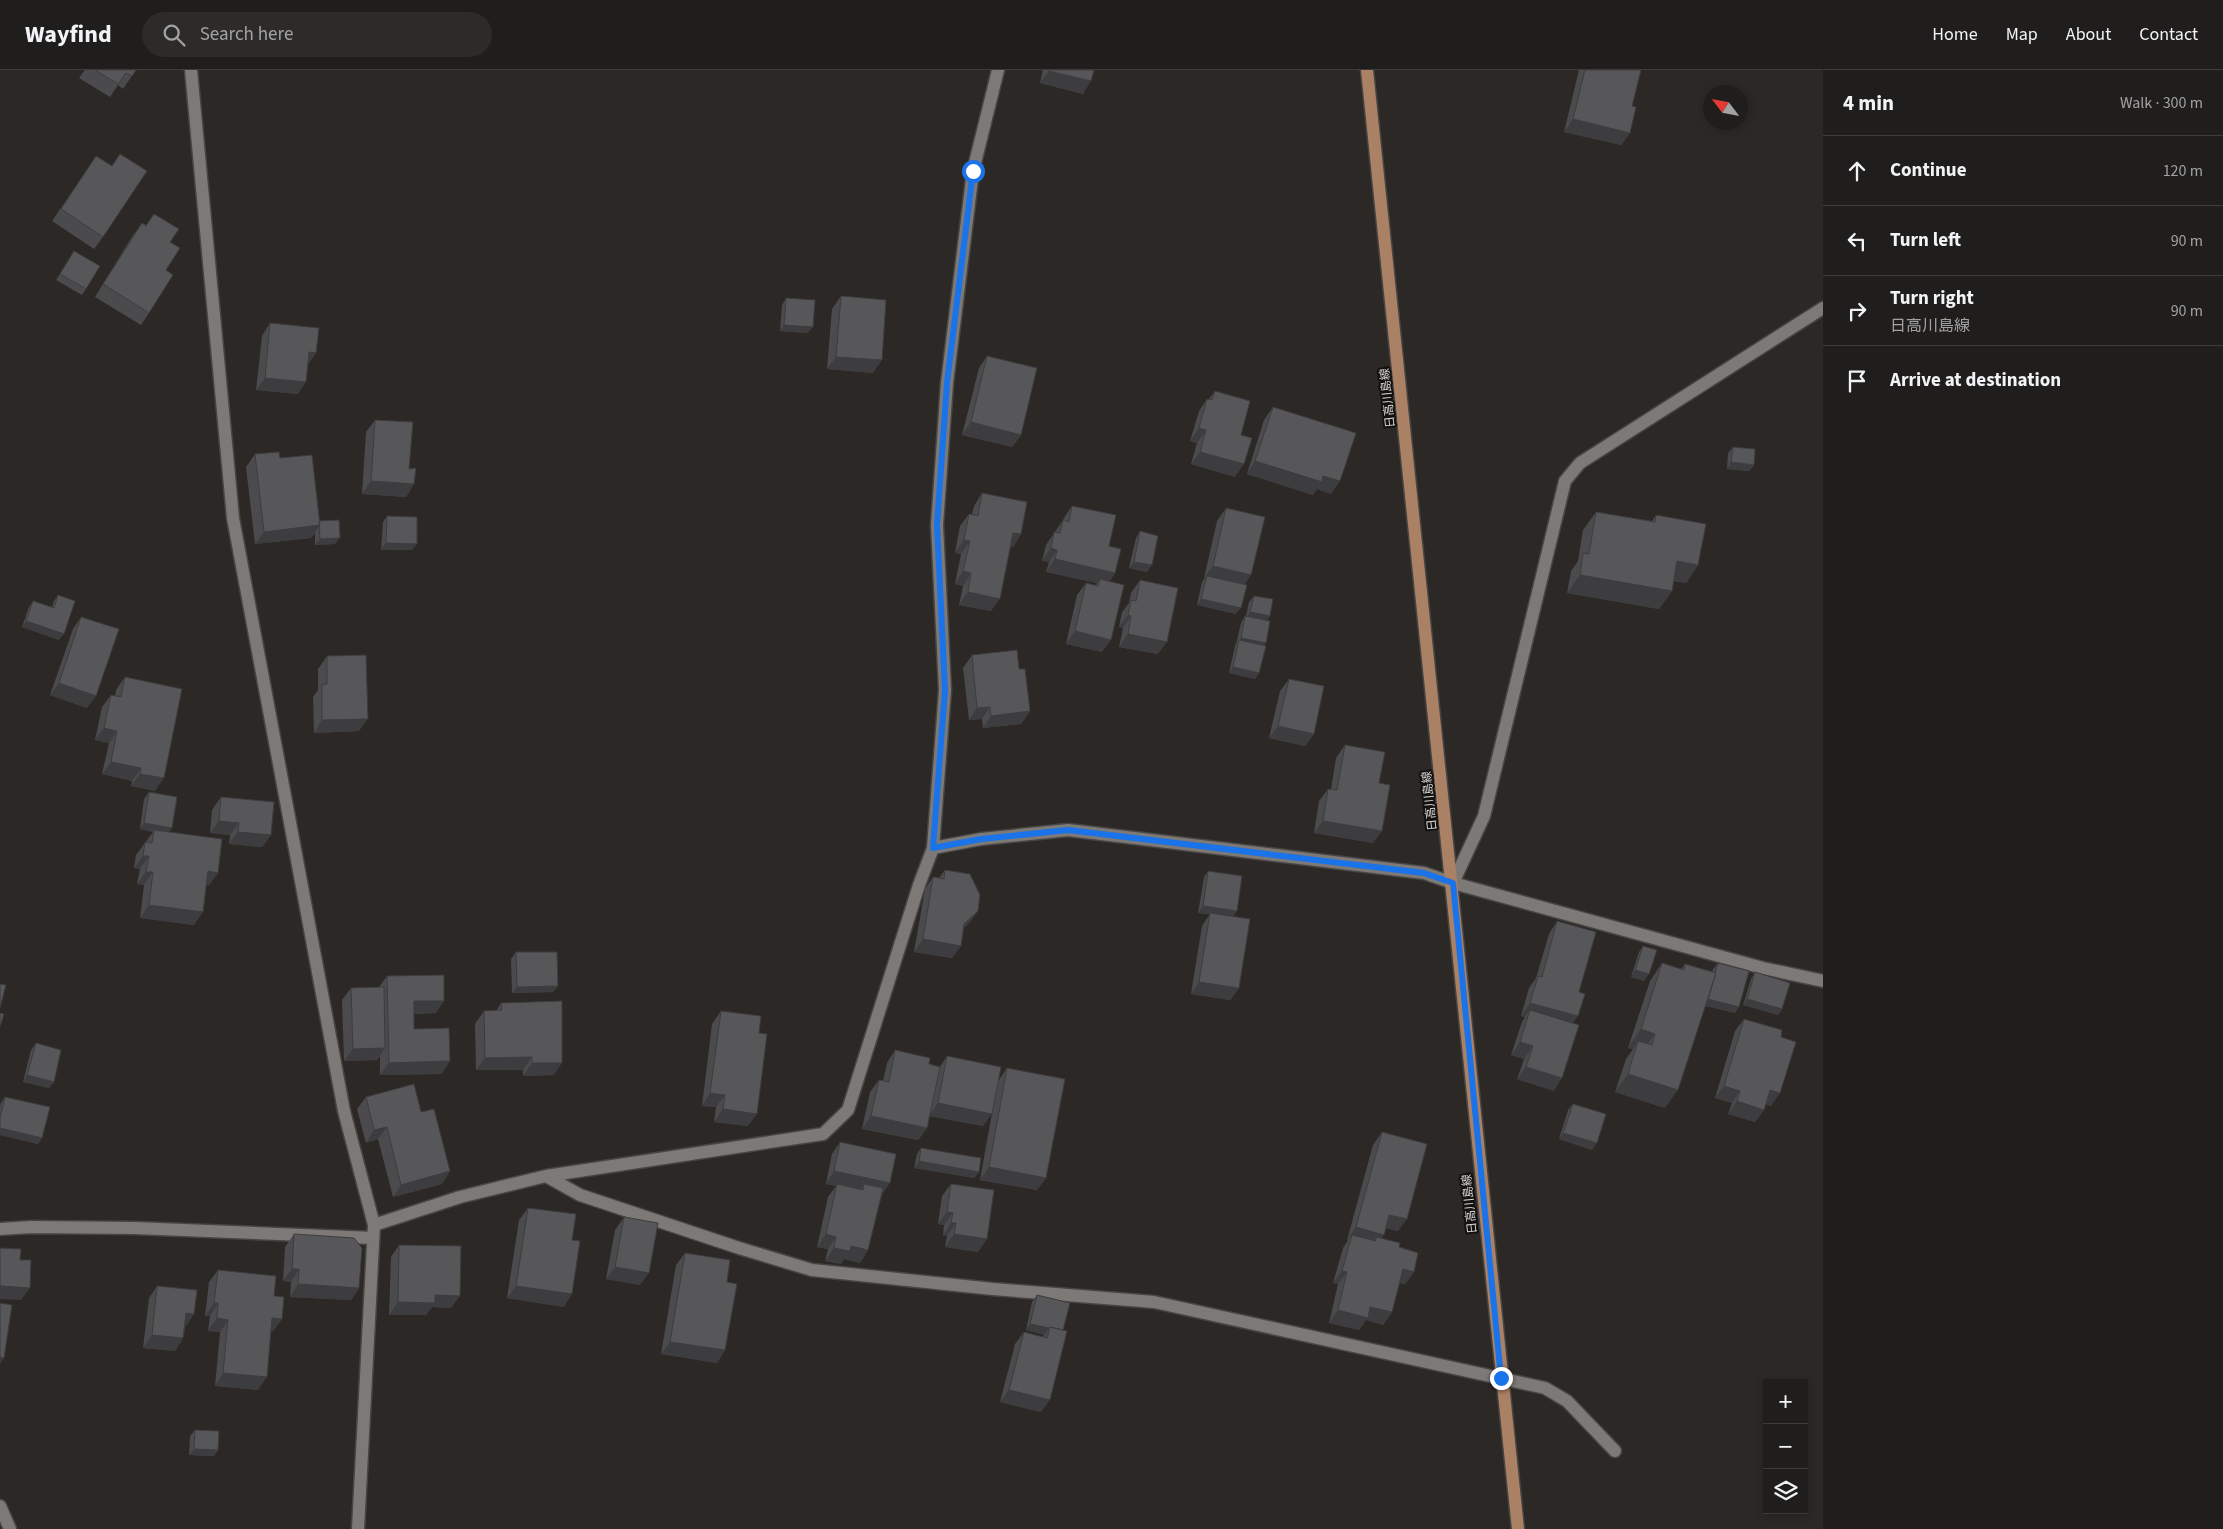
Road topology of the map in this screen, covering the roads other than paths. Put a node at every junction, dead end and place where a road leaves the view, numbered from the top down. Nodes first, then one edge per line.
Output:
1 (191, 70) edge
2 (998, 70) edge
3 (1367, 70) edge
4 (1823, 308) edge
5 (933, 848) junction
6 (1453, 883) junction
7 (1823, 981) edge
8 (546, 1176) junction
9 (0, 1229) edge
10 (373, 1232) junction
11 (1501, 1378) junction
12 (1616, 1450) dead end
13 (0, 1506) edge
14 (10, 1529) edge
15 (358, 1529) edge
16 (1518, 1529) edge

1 - 10 street
2 - 5 street
3 - 6 main road, 日高川島線
4 - 6 street
5 - 6 street
5 - 8 street
6 - 7 street
6 - 11 main road, 日高川島線
8 - 10 street
8 - 11 street
9 - 10 street
10 - 15 street
11 - 12 street
11 - 16 main road, 日高川島線
13 - 14 street

